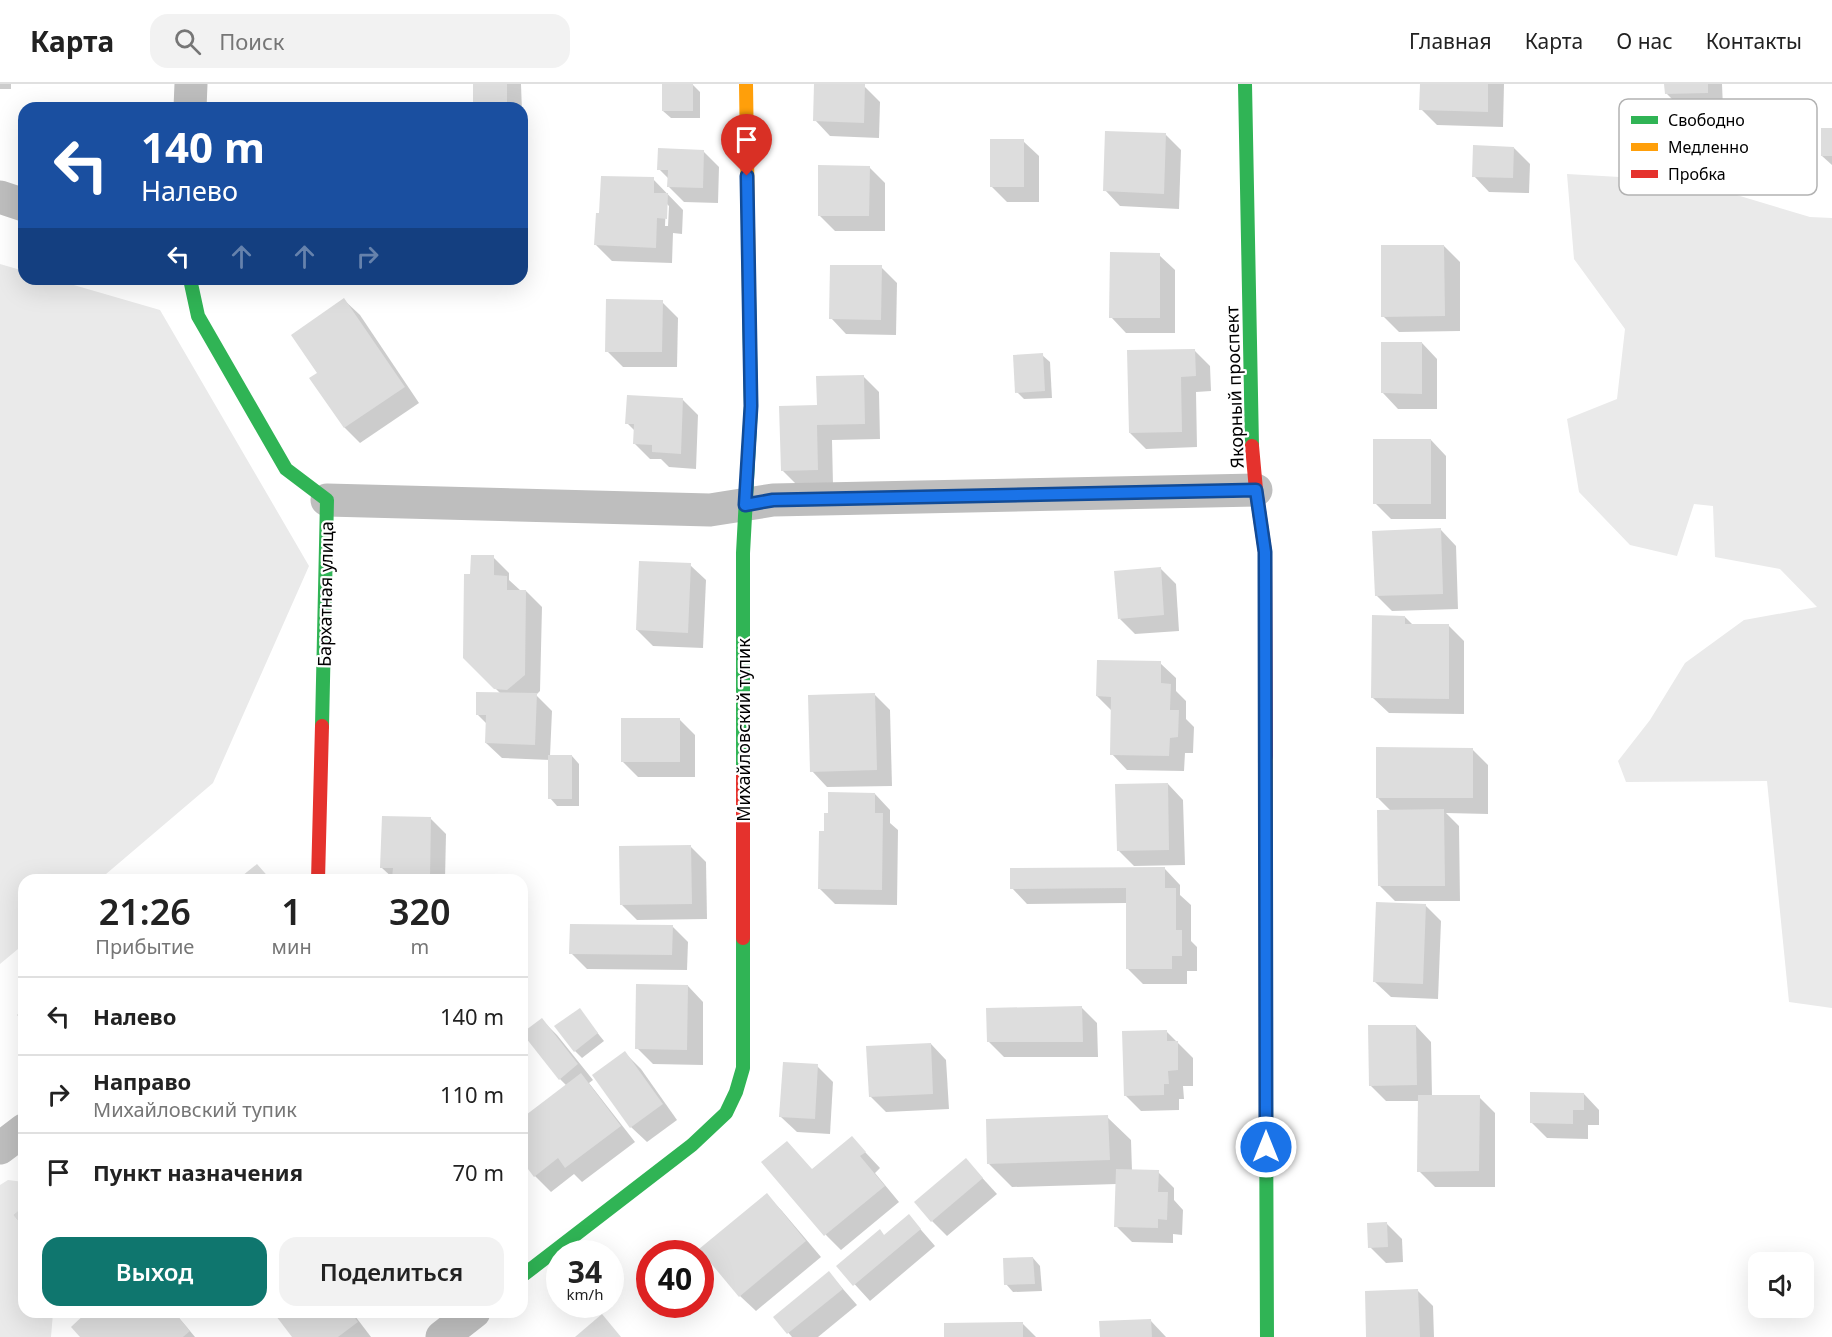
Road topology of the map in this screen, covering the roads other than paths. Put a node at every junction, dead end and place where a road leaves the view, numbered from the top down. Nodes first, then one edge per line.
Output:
1 (191, 84) edge
2 (746, 84) edge
3 (1245, 84) edge
4 (190, 102) edge
5 (0, 197) edge
6 (18, 203) edge
7 (191, 285) edge
8 (1256, 490) junction
9 (327, 500) junction
10 (745, 505) junction
11 (318, 874) edge
12 (18, 1134) edge
13 (0, 1148) edge
14 (528, 1271) edge
15 (466, 1318) edge
16 (442, 1337) edge
17 (1267, 1337) edge

1 - 4 street
2 - 10 street, Михайловский тупик
3 - 8 street, Якорный проспект
5 - 6 street
7 - 9 street, Бархатная улица
8 - 10 street
8 - 17 street, Якорный проспект
9 - 10 street
9 - 11 street, Бархатная улица
10 - 14 street, Михайловский тупик
12 - 13 street
15 - 16 street

